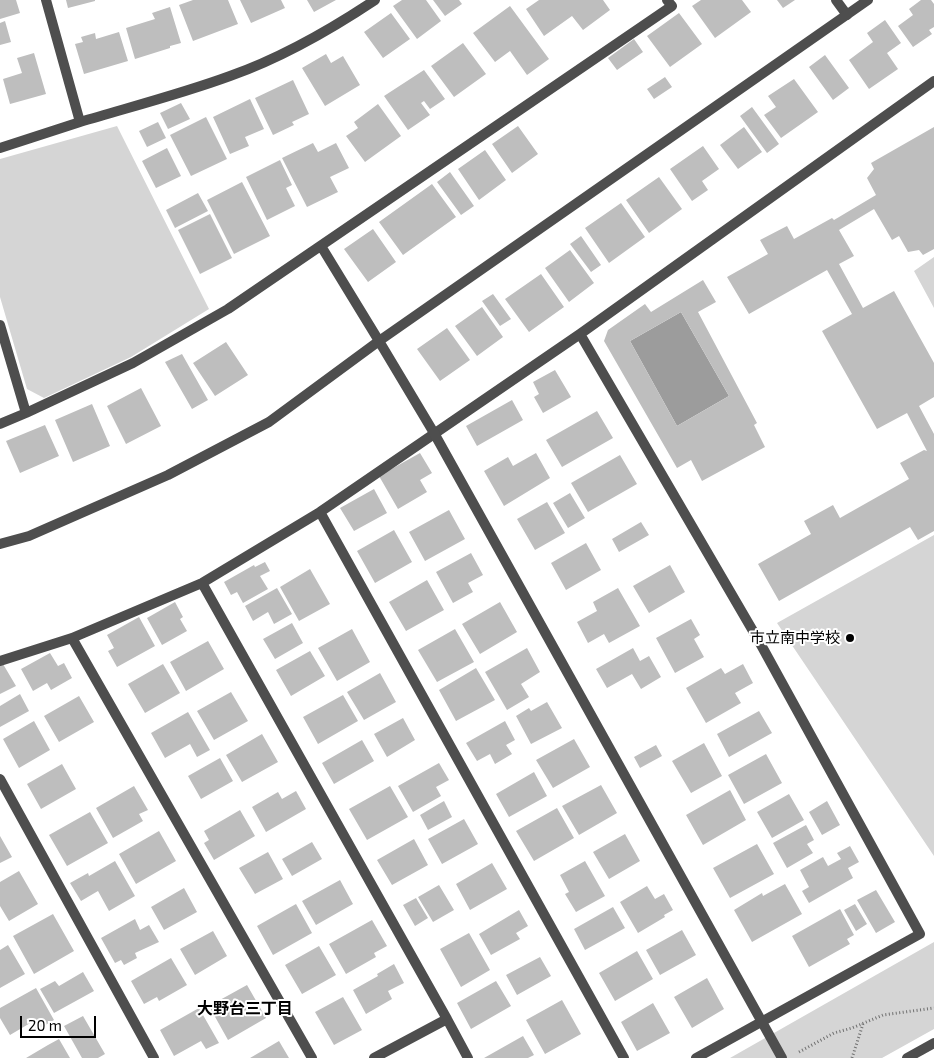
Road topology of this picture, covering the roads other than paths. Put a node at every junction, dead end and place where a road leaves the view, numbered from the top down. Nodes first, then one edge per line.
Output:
1 (46, 0) edge
2 (375, 0) edge
3 (836, 0) edge
4 (868, 0) edge
5 (673, 2) edge
6 (847, 15) junction
7 (934, 81) edge
8 (80, 122) junction
9 (0, 148) edge
10 (321, 246) junction
11 (0, 325) edge
12 (580, 334) junction
13 (379, 340) junction
14 (26, 413) junction
15 (0, 424) edge
16 (434, 433) junction
17 (320, 512) junction
18 (0, 544) edge
19 (202, 583) junction
20 (72, 638) junction
21 (0, 661) edge
22 (0, 779) edge
23 (447, 1019) junction
24 (761, 1022) junction
25 (934, 1043) edge
26 (154, 1058) edge
27 (312, 1058) edge
28 (374, 1058) edge
29 (468, 1058) edge
30 (624, 1058) edge
31 (696, 1058) edge
32 (782, 1058) edge
33 (907, 1058) edge

1 - 8 street
2 - 8 street
3 - 6 street
4 - 6 street
5 - 10 street
6 - 13 street
7 - 12 street
8 - 9 street
10 - 13 street
10 - 14 street
11 - 14 street
12 - 16 street
12 - 24 street
13 - 16 street
13 - 18 street
14 - 15 street
16 - 17 street
16 - 24 street
17 - 19 street
17 - 30 street
19 - 20 street
19 - 23 street
20 - 21 street
20 - 27 street
22 - 26 street
23 - 28 street
23 - 29 street
24 - 31 street
24 - 32 street
25 - 33 street

